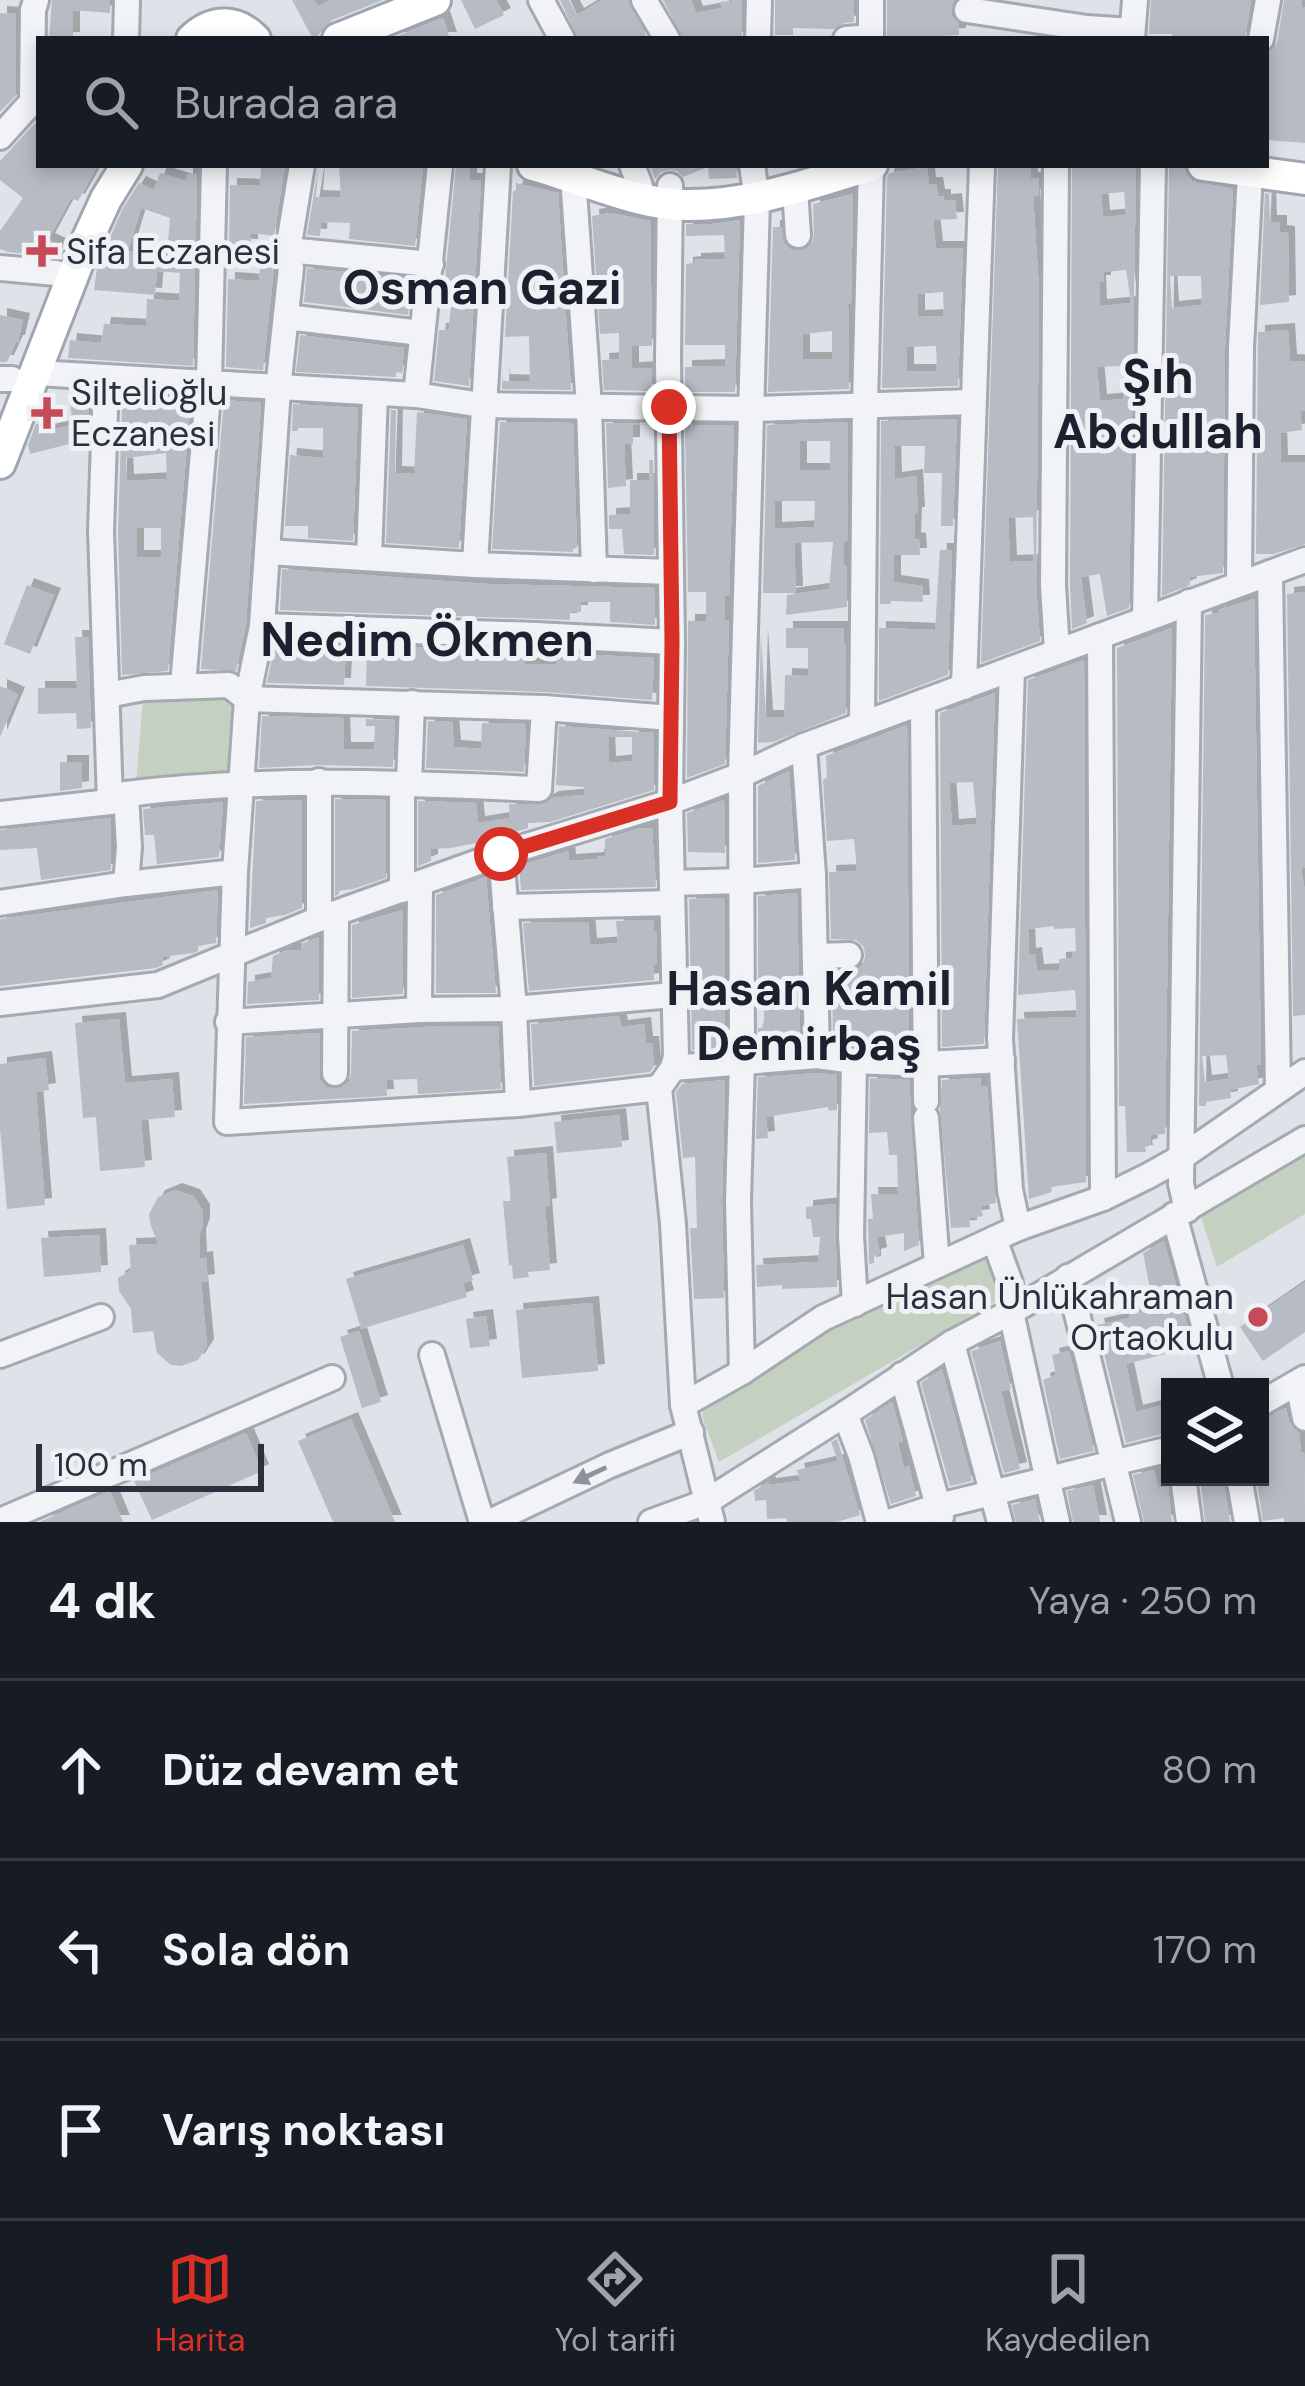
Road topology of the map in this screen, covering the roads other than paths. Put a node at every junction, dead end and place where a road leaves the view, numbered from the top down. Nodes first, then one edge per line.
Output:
1 (36, 0) edge
2 (127, 0) edge
3 (249, 0) edge
4 (435, 0) edge
5 (541, 0) edge
6 (645, 0) edge
7 (759, 0) edge
8 (872, 0) edge
9 (1136, 0) edge
10 (1268, 0) edge
11 (966, 5) edge
12 (224, 23) junction
13 (1132, 35) edge
14 (126, 36) edge
15 (196, 36) edge
16 (251, 36) edge
17 (345, 36) edge
18 (558, 36) edge
19 (665, 36) edge
20 (758, 36) edge
21 (863, 36) edge
22 (965, 36) edge
23 (1262, 36) edge
24 (35, 98) edge
25 (0, 137) edge
26 (1305, 160) edge
27 (1269, 164) edge
28 (106, 168) edge
29 (125, 168) edge
30 (214, 168) edge
31 (302, 168) edge
32 (440, 168) edge
33 (498, 168) edge
34 (816, 168) edge
35 (861, 168) edge
36 (871, 168) edge
37 (982, 168) edge
38 (1055, 168) edge
39 (1153, 168) edge
40 (1258, 168) edge
41 (1268, 168) edge
42 (581, 171) edge
43 (1305, 179) edge
44 (754, 183) edge
45 (653, 185) edge
46 (795, 188) junction
47 (798, 235) dead end
48 (288, 250) junction
49 (430, 264) junction
50 (0, 268) edge
51 (56, 273) junction
52 (286, 317) junction
53 (421, 333) junction
54 (16, 377) edge
55 (106, 379) junction
56 (209, 382) junction
57 (278, 389) junction
58 (375, 394) junction
59 (416, 395) junction
60 (972, 403) junction
61 (482, 405) junction
62 (865, 405) junction
63 (589, 407) junction
64 (669, 407) junction
65 (752, 409) junction
66 (0, 412) edge
67 (0, 463) edge
68 (268, 552) junction
69 (368, 558) junction
70 (1305, 560) edge
71 (475, 566) junction
72 (594, 570) junction
73 (670, 572) junction
74 (1270, 573) junction
75 (1239, 584) junction
76 (1189, 602) junction
77 (1145, 619) junction
78 (262, 626) junction
79 (1100, 636) junction
80 (672, 642) junction
81 (1057, 651) junction
82 (1012, 669) junction
83 (183, 686) junction
84 (964, 687) junction
85 (107, 695) junction
86 (247, 699) junction
87 (923, 702) junction
88 (412, 703) junction
89 (544, 708) junction
90 (671, 718) junction
91 (862, 724) junction
92 (804, 746) junction
93 (741, 775) junction
94 (319, 782) junction
95 (241, 783) junction
96 (405, 784) junction
97 (118, 798) junction
98 (670, 802) junction
99 (0, 814) edge
100 (501, 854) junction
101 (235, 872) junction
102 (813, 875) junction
103 (742, 881) junction
104 (126, 884) junction
105 (411, 887) junction
106 (672, 893) junction
107 (0, 903) edge
108 (505, 907) junction
109 (328, 916) junction
110 (849, 955) dead end
111 (231, 956) junction
112 (816, 956) junction
113 (673, 995) junction
114 (0, 1003) edge
115 (514, 1009) junction
116 (419, 1010) junction
117 (337, 1016) junction
118 (228, 1022) junction
119 (817, 1056) junction
120 (1002, 1060) junction
121 (854, 1061) junction
122 (742, 1062) junction
123 (926, 1064) junction
124 (335, 1072) dead end
125 (1305, 1072) edge
126 (666, 1078) junction
127 (1278, 1089) junction
128 (518, 1104) junction
129 (1305, 1139) edge
130 (1183, 1157) junction
131 (1103, 1198) junction
132 (1180, 1212) junction
133 (1006, 1234) junction
134 (937, 1265) junction
135 (1068, 1277) junction
136 (855, 1304) junction
137 (1011, 1312) junction
138 (101, 1317) dead end
139 (952, 1343) junction
140 (0, 1355) edge
141 (432, 1355) dead end
142 (742, 1372) junction
143 (902, 1375) junction
144 (332, 1378) dead end
145 (1219, 1378) edge
146 (1301, 1380) edge
147 (1269, 1399) edge
148 (682, 1405) junction
149 (845, 1414) junction
150 (1305, 1418) edge
151 (691, 1432) junction
152 (1161, 1451) edge
153 (1114, 1462) junction
154 (1048, 1479) junction
155 (1184, 1486) edge
156 (1240, 1486) edge
157 (993, 1493) junction
158 (709, 1512) edge
159 (941, 1514) edge
160 (0, 1521) edge
161 (486, 1522) edge
162 (651, 1522) edge
163 (879, 1522) edge
164 (889, 1522) edge
165 (1000, 1522) edge
166 (1058, 1522) edge
167 (1128, 1522) edge
168 (1189, 1522) edge
169 (1246, 1522) edge

1 - 24 street
2 - 14 street
3 - 12 main road
4 - 17 main road
5 - 18 street
6 - 19 street
7 - 20 street
8 - 21 street
9 - 13 street
10 - 23 street
11 - 13 street
11 - 22 street
12 - 15 main road
12 - 16 main road
24 - 25 street
26 - 27 main road
28 - 51 main road
29 - 54 main road
30 - 56 street
31 - 48 street
32 - 49 street
33 - 61 street
34 - 44 main road
35 - 46 main road
36 - 62 street
37 - 60 street
38 - 81 street
39 - 77 street
40 - 75 street
41 - 43 main road
42 - 45 main road
42 - 63 street
44 - 45 main road
44 - 46 main road
44 - 65 street
45 - 64 street
46 - 47 street
48 - 49 street
48 - 52 street
49 - 53 street
50 - 51 street
51 - 54 main road
52 - 53 street
52 - 57 street
53 - 59 street
54 - 55 street
54 - 66 main road
54 - 67 main road
55 - 56 street
55 - 85 street
56 - 57 street
56 - 83 street
57 - 58 street
57 - 68 street
58 - 59 street
58 - 69 street
59 - 61 street
60 - 62 street
60 - 84 street
61 - 63 street
61 - 71 street
62 - 65 street
62 - 91 street
63 - 64 street
63 - 72 street
64 - 65 street
64 - 73 street
65 - 93 street
68 - 69 street
68 - 78 street
69 - 71 street
70 - 74 street
71 - 72 street
72 - 73 street
73 - 80 street
74 - 75 street
74 - 127 street
75 - 76 street
76 - 77 street
76 - 130 street
77 - 79 street
78 - 80 street
78 - 86 street
79 - 81 street
79 - 131 street
80 - 90 street
81 - 82 street
82 - 84 street
82 - 120 street
83 - 85 street
83 - 86 street
84 - 87 street
85 - 97 street
86 - 88 street
86 - 95 street
87 - 91 street
87 - 123 street
88 - 89 street
88 - 96 street
89 - 90 street
89 - 96 street
90 - 98 street
91 - 92 street
92 - 93 street
92 - 102 street
93 - 98 street
93 - 103 street
94 - 95 street
94 - 96 street
94 - 109 street
95 - 97 street
95 - 101 street
96 - 105 street
97 - 99 street
97 - 104 street
98 - 100 street
98 - 106 street
100 - 105 street
100 - 108 street
101 - 104 street
101 - 111 street
102 - 103 street
102 - 112 street
103 - 106 street
103 - 122 street
104 - 107 street
105 - 109 street
105 - 116 street
106 - 108 street
106 - 113 street
108 - 115 street
109 - 111 street
109 - 117 street
110 - 112 street
111 - 114 street
111 - 118 street
112 - 119 street
113 - 115 street
113 - 126 street
115 - 116 street
115 - 128 street
116 - 117 street
117 - 118 street
117 - 124 street
118 - 128 street
119 - 121 street
119 - 122 street
120 - 123 street
120 - 133 street
121 - 123 street
121 - 136 street
122 - 126 street
122 - 142 street
123 - 134 street
125 - 127 street
126 - 128 street
126 - 148 street
127 - 130 street
129 - 132 street
130 - 131 street
130 - 132 street
131 - 133 street
132 - 135 street
132 - 145 street
133 - 134 street
133 - 137 street
134 - 136 street
135 - 137 street
135 - 153 street
136 - 142 street
137 - 139 street
137 - 154 street
138 - 140 street
139 - 143 street
139 - 157 street
141 - 161 street
142 - 148 street
143 - 149 street
143 - 159 street
144 - 160 street
146 - 147 street
146 - 150 street
148 - 151 street
149 - 158 street
149 - 163 street
151 - 158 street
151 -> 161 street
152 - 153 street
153 - 154 street
153 - 167 street
154 - 157 street
154 - 166 street
155 - 168 street
156 - 169 street
157 - 159 street
157 - 165 street
158 - 162 street
159 - 164 street

